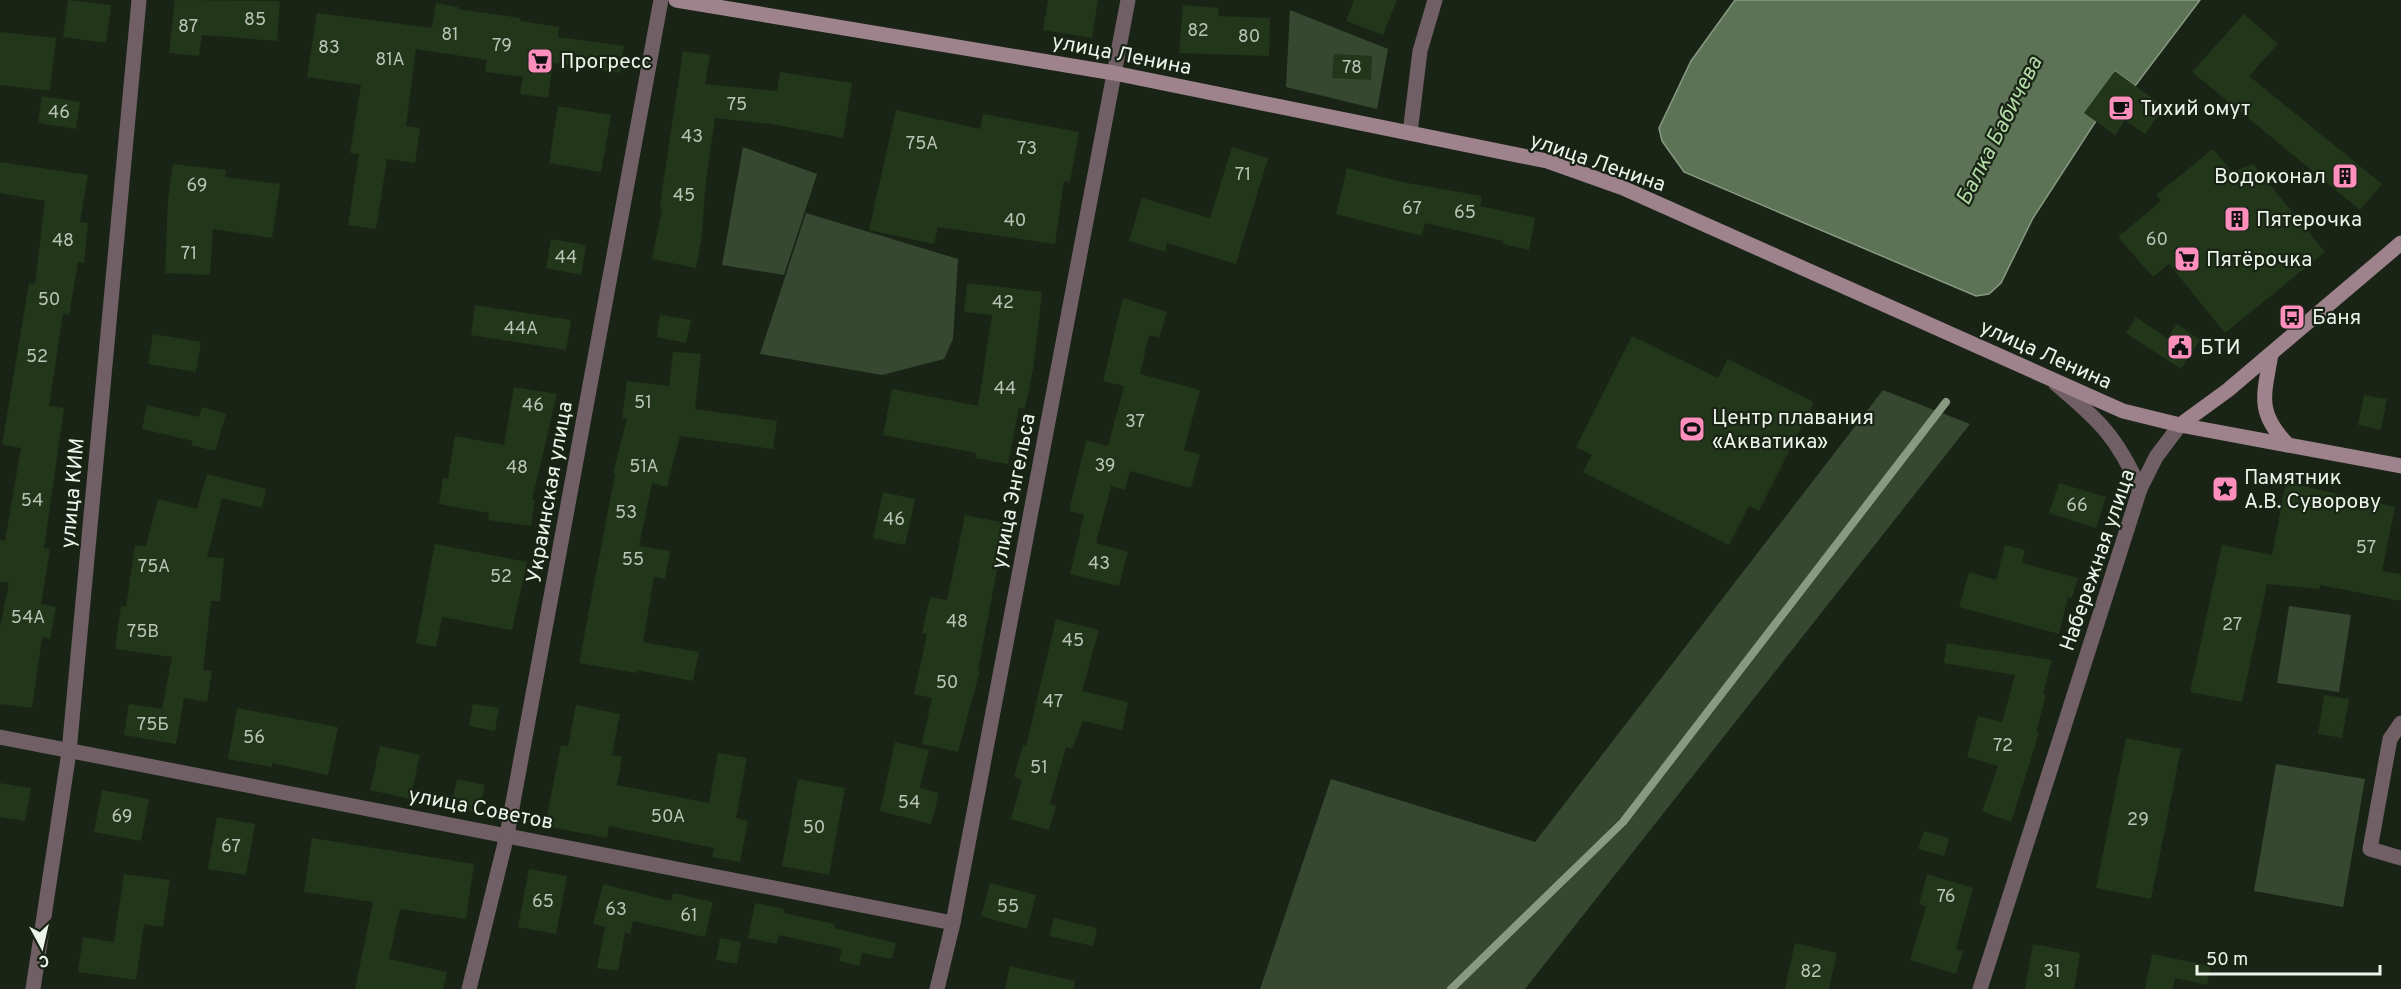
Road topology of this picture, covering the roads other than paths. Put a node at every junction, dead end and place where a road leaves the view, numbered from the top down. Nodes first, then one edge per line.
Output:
1 (139, 0) edge
2 (661, 0) edge
3 (676, 0) edge
4 (1128, 0) edge
5 (1435, 0) edge
6 (1114, 73) junction
7 (1410, 133) junction
8 (2401, 243) edge
9 (2271, 354) junction
10 (2051, 380) junction
11 (2180, 425) junction
12 (2288, 445) junction
13 (2401, 466) edge
14 (2140, 489) junction
15 (2401, 723) edge
16 (0, 737) edge
17 (69, 752) junction
18 (507, 835) junction
19 (2401, 858) edge
20 (953, 923) junction
21 (33, 989) edge
22 (468, 989) edge
23 (937, 989) edge
24 (1980, 989) edge

1 - 17 street, улица КИМ
2 - 18 street, Украинская улица
3 - 6 street, улица Ленина
4 - 6 street, улица Энгельса
5 - 7 street
6 - 7 street, улица Ленина
6 - 20 street, улица Энгельса
7 - 10 street, улица Ленина
8 - 9 street, Набережная улица
9 - 11 street, Набережная улица
9 - 12 street
10 - 11 street, улица Ленина
10 - 14 street
11 - 12 street, улица Ленина
11 - 14 street, Набережная улица
12 - 13 street, улица Ленина
14 - 24 street, Набережная улица
15 - 19 street
16 - 17 street, улица Советов
17 - 18 street, улица Советов
17 - 21 street, улица КИМ
18 - 20 street, улица Советов
18 - 22 street, Украинская улица
20 - 23 street, улица Энгельса

